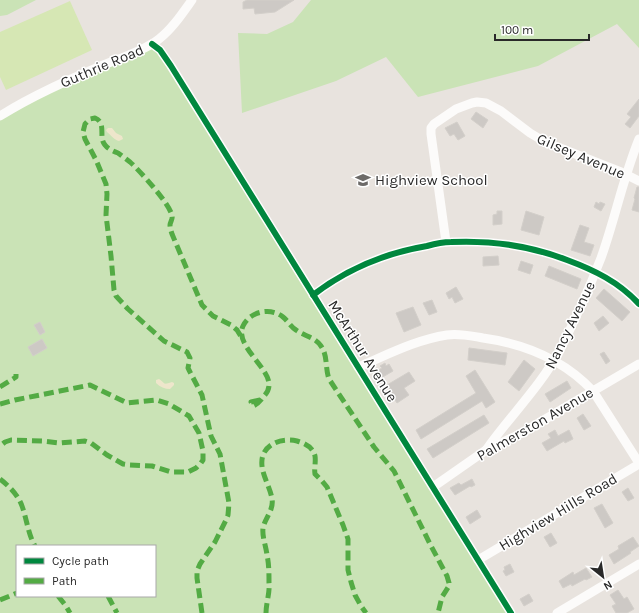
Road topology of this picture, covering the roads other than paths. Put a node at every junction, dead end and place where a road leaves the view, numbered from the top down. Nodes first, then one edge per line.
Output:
1 (192, 0) edge
2 (152, 44) junction
3 (0, 116) edge
4 (639, 139) edge
5 (627, 174) junction
6 (639, 181) edge
7 (446, 242) junction
8 (596, 272) junction
9 (313, 295) junction
10 (639, 304) edge
11 (554, 360) junction
12 (639, 364) edge
13 (358, 367) junction
14 (593, 391) junction
15 (486, 450) junction
16 (639, 464) edge
17 (433, 487) junction
18 (478, 560) junction
19 (639, 564) edge
20 (511, 613) edge
21 (557, 613) edge

1 - 2 street, Guthrie Road
2 - 3 street, Guthrie Road
2 - 9 street, McArthur Avenue
4 - 5 street, Nancy Avenue
5 - 6 street, Gilsey Avenue
5 - 7 street, Gilsey Avenue
5 - 8 street, Nancy Avenue
7 - 8 street
7 - 9 street
8 - 10 street
8 - 11 street, Nancy Avenue
9 - 13 street, McArthur Avenue
11 - 13 street
11 - 14 street
11 - 15 street, Nancy Avenue
12 - 14 street, Palmerston Avenue
13 - 17 street, McArthur Avenue
14 - 15 street, Palmerston Avenue
14 - 16 street
15 - 17 street, Palmerston Avenue
16 - 18 street, Highview Hills Road
17 - 18 street, McArthur Avenue
18 - 20 street, McArthur Avenue
19 - 21 street

